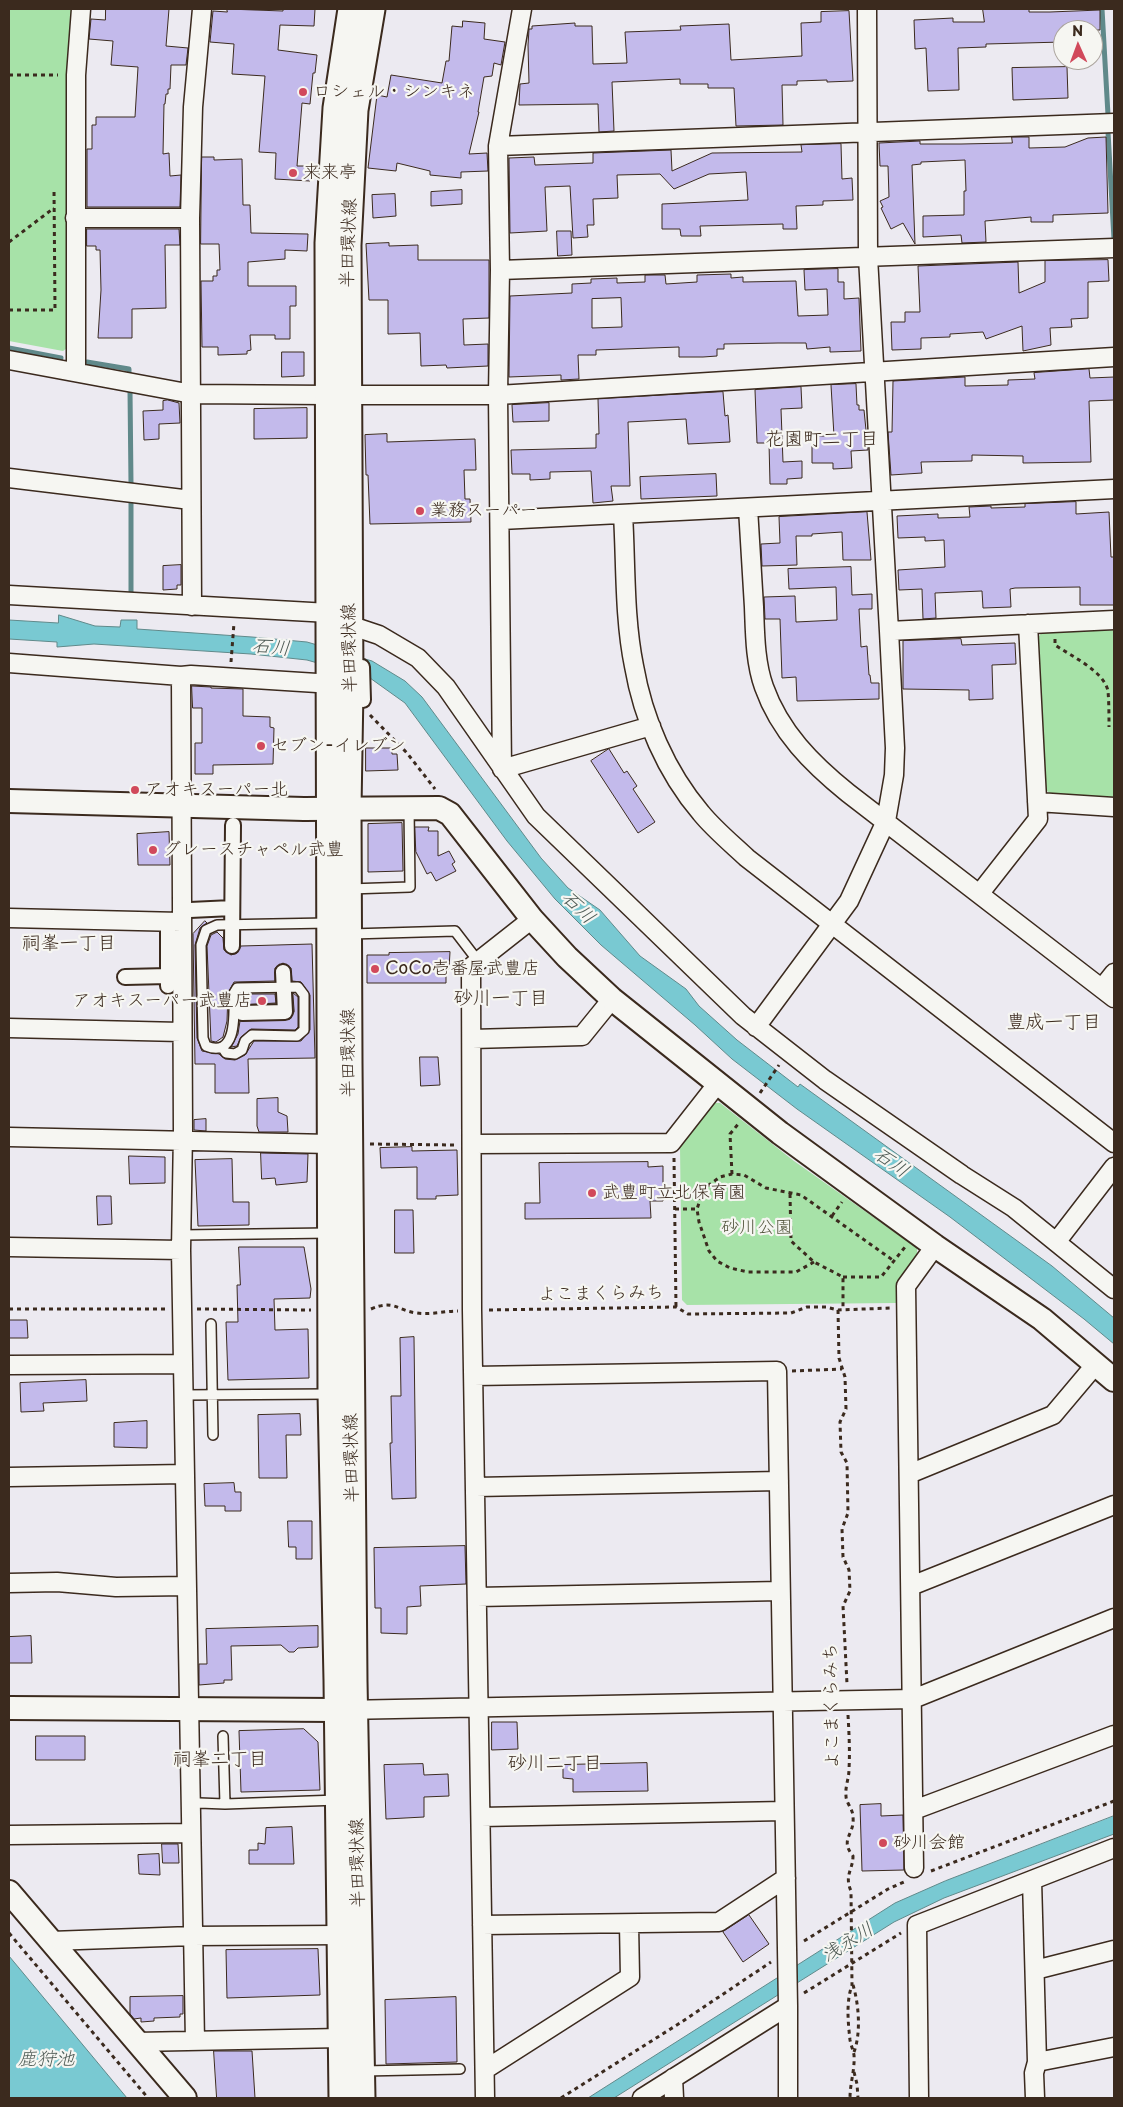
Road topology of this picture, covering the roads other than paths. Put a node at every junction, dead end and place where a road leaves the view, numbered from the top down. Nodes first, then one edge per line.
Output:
1 (81, 9) edge
2 (202, 9) edge
3 (351, 9) edge
4 (372, 9) edge
5 (522, 9) edge
6 (867, 9) edge
7 (1114, 123) edge
8 (868, 133) junction
9 (498, 146) junction
10 (75, 218) junction
11 (190, 218) junction
12 (1114, 248) edge
13 (868, 257) junction
14 (500, 270) junction
15 (1114, 357) edge
16 (9, 360) edge
17 (76, 372) junction
18 (874, 372) junction
19 (192, 394) junction
20 (338, 395) junction
21 (498, 395) junction
22 (9, 478) edge
23 (1114, 489) edge
24 (191, 500) junction
25 (882, 500) junction
26 (748, 508) junction
27 (623, 514) junction
28 (500, 520) junction
29 (9, 595) edge
30 (192, 606) junction
31 (1114, 620) edge
32 (1028, 624) junction
33 (339, 627) junction
34 (890, 631) junction
35 (9, 663) edge
36 (180, 676) junction
37 (340, 689) junction
38 (651, 726) junction
39 (502, 769) junction
40 (9, 801) edge
41 (1037, 802) junction
42 (182, 805) junction
43 (1114, 807) edge
44 (339, 808) junction
45 (409, 808) junction
46 (886, 821) junction
47 (233, 825) dead end
48 (349, 889) junction
49 (980, 893) junction
50 (232, 908) junction
51 (9, 918) edge
52 (532, 919) junction
53 (180, 920) junction
54 (232, 924) junction
55 (830, 924) junction
56 (339, 929) junction
57 (232, 946) dead end
58 (478, 961) junction
59 (283, 972) dead end
60 (1114, 973) edge
61 (125, 977) dead end
62 (284, 987) junction
63 (1108, 993) edge
64 (612, 999) junction
65 (242, 1013) dead end
66 (756, 1027) junction
67 (9, 1028) edge
68 (181, 1032) junction
69 (472, 1039) junction
70 (222, 1047) junction
71 (718, 1083) junction
72 (9, 1138) edge
73 (182, 1142) junction
74 (330, 1144) junction
75 (472, 1144) junction
76 (1114, 1144) edge
77 (1114, 1167) edge
78 (330, 1233) junction
79 (1057, 1241) junction
80 (182, 1243) junction
81 (935, 1246) junction
82 (9, 1247) edge
83 (1114, 1289) edge
84 (211, 1324) dead end
85 (183, 1364) junction
86 (1096, 1364) junction
87 (9, 1365) edge
88 (474, 1376) junction
89 (1114, 1380) edge
90 (331, 1394) junction
91 (183, 1395) junction
92 (212, 1396) junction
93 (213, 1435) dead end
94 (184, 1474) junction
95 (909, 1474) junction
96 (9, 1477) edge
97 (779, 1481) junction
98 (476, 1487) junction
99 (1114, 1505) edge
100 (9, 1583) edge
101 (186, 1586) junction
102 (911, 1586) junction
103 (780, 1591) junction
104 (477, 1597) junction
105 (1113, 1624) edge
106 (913, 1699) junction
107 (782, 1702) junction
108 (9, 1708) edge
109 (478, 1708) junction
110 (188, 1709) junction
111 (346, 1710) junction
112 (1114, 1735) edge
113 (223, 1736) dead end
114 (338, 1800) junction
115 (225, 1804) junction
116 (191, 1805) junction
117 (914, 1810) junction
118 (784, 1811) junction
119 (481, 1817) junction
120 (190, 1833) junction
121 (9, 1835) edge
122 (1114, 1848) edge
123 (917, 1873) road end
124 (786, 1878) junction
125 (1032, 1880) junction
126 (9, 1892) edge
127 (629, 1924) junction
128 (482, 1925) junction
129 (339, 1935) junction
130 (192, 1936) junction
131 (51, 1941) junction
132 (1114, 1950) edge
133 (1035, 1970) junction
134 (788, 2006) junction
135 (342, 2038) junction
136 (195, 2041) junction
137 (136, 2042) junction
138 (1114, 2047) edge
139 (1037, 2062) junction
140 (460, 2069) dead end
141 (486, 2069) junction
142 (362, 2071) junction
143 (673, 2078) junction
144 (185, 2098) edge
145 (342, 2098) edge
146 (362, 2098) edge
147 (485, 2098) edge
148 (642, 2098) edge
149 (674, 2098) edge
150 (788, 2098) edge
151 (919, 2098) edge
152 (1035, 2098) edge

1 - 10 street
2 - 11 street
3 - 20 main road, 半田環状線
4 - 20 main road, 半田環状線
5 - 9 street
6 - 8 street
7 - 8 street
8 - 9 street
8 - 13 street
9 - 14 street
10 - 11 street
10 - 17 street
11 - 19 street
12 - 13 street
13 - 14 street
13 - 18 street
14 - 21 street
15 - 18 street
16 - 17 street
17 - 19 street
18 - 21 street
18 - 25 street
19 - 20 street
19 - 24 street
20 - 21 street
20 - 33 main road, 半田環状線
21 - 28 street
22 - 24 street
23 - 25 street
24 - 30 street
25 - 26 street
25 - 34 street
26 - 27 street
26 - 46 street
27 - 28 street
27 - 38 street
28 - 39 street
29 - 30 street
30 - 33 street
31 - 32 street
32 - 34 street
32 - 41 street
33 - 37 main road, 半田環状線
33 - 37 street
33 - 39 street
34 - 46 street
35 - 36 street
36 - 37 street
36 - 42 street
37 - 44 main road, 半田環状線
38 - 39 street
38 - 55 street
39 - 66 street
40 - 42 street
41 - 43 street
41 - 49 street
42 - 44 street
42 - 53 street
44 - 45 street
44 - 48 main road, 半田環状線
44 - 56 main road, 半田環状線
45 - 48 lane
45 - 52 street
46 - 49 street
46 - 55 street
47 - 50 street
48 - 56 main road, 半田環状線
49 - 63 street
50 - 53 street
50 - 54 street
51 - 53 street
52 - 58 street
52 - 64 street
53 - 61 street
53 - 68 street
54 - 56 lane
54 - 57 street
54 - 70 lane
55 - 66 street
55 - 76 street
56 - 58 lane
56 - 74 main road, 半田環状線
56 - 111 main road, 半田環状線
58 - 69 street
59 - 62 street
60 - 63 street
62 - 65 street
62 - 70 lane
62 - 70 lane
64 - 69 street
64 - 71 street
66 - 79 street
67 - 68 street
68 - 73 street
69 - 75 street
71 - 75 street
71 - 81 street
72 - 73 street
73 - 74 street
73 - 80 street
74 - 78 main road, 半田環状線
75 - 88 street
77 - 79 street
78 - 80 lane
78 - 90 main road, 半田環状線
79 - 83 street
80 - 82 street
80 - 85 street
81 - 86 street
81 - 95 street
84 - 92 lane
85 - 87 street
85 - 91 street
86 - 89 street
86 - 95 street
88 - 97 street
88 - 98 street
90 - 92 lane
90 - 111 main road, 半田環状線
91 - 92 lane
91 - 94 street
92 - 93 lane
94 - 96 street
94 - 101 street
95 - 102 street
97 - 98 street
97 - 103 street
98 - 104 street
99 - 102 street
100 - 101 street
101 - 110 street
102 - 106 street
103 - 104 street
103 - 107 street
104 - 109 street
105 - 106 street
106 - 107 street
106 - 117 street
107 - 109 street
107 - 118 street
108 - 110 street
109 - 111 street
109 - 119 street
110 - 111 street
110 - 116 street
111 - 114 main road, 半田環状線
111 - 142 main road, 半田環状線
112 - 117 street
113 - 115 lane
114 - 115 lane
114 - 129 main road, 半田環状線
115 - 116 lane
116 - 120 street
117 - 123 street
118 - 119 street
118 - 124 street
119 - 128 street
120 - 121 street
120 - 130 street
122 - 125 street
124 - 127 street
124 - 134 street
125 - 133 street
125 - 151 street
126 - 131 street
127 - 128 street
127 - 141 street
128 - 141 street
129 - 130 street
129 - 135 main road, 半田環状線
130 - 131 street
130 - 136 street
131 - 137 street
132 - 133 street
133 - 139 street
134 - 143 street
134 - 150 street
135 - 136 street
135 - 145 main road, 半田環状線
136 - 137 street
137 - 144 street
138 - 139 street
139 - 152 street
140 - 142 lane
141 - 147 street
142 - 146 main road, 半田環状線
143 - 148 street
143 - 149 street

